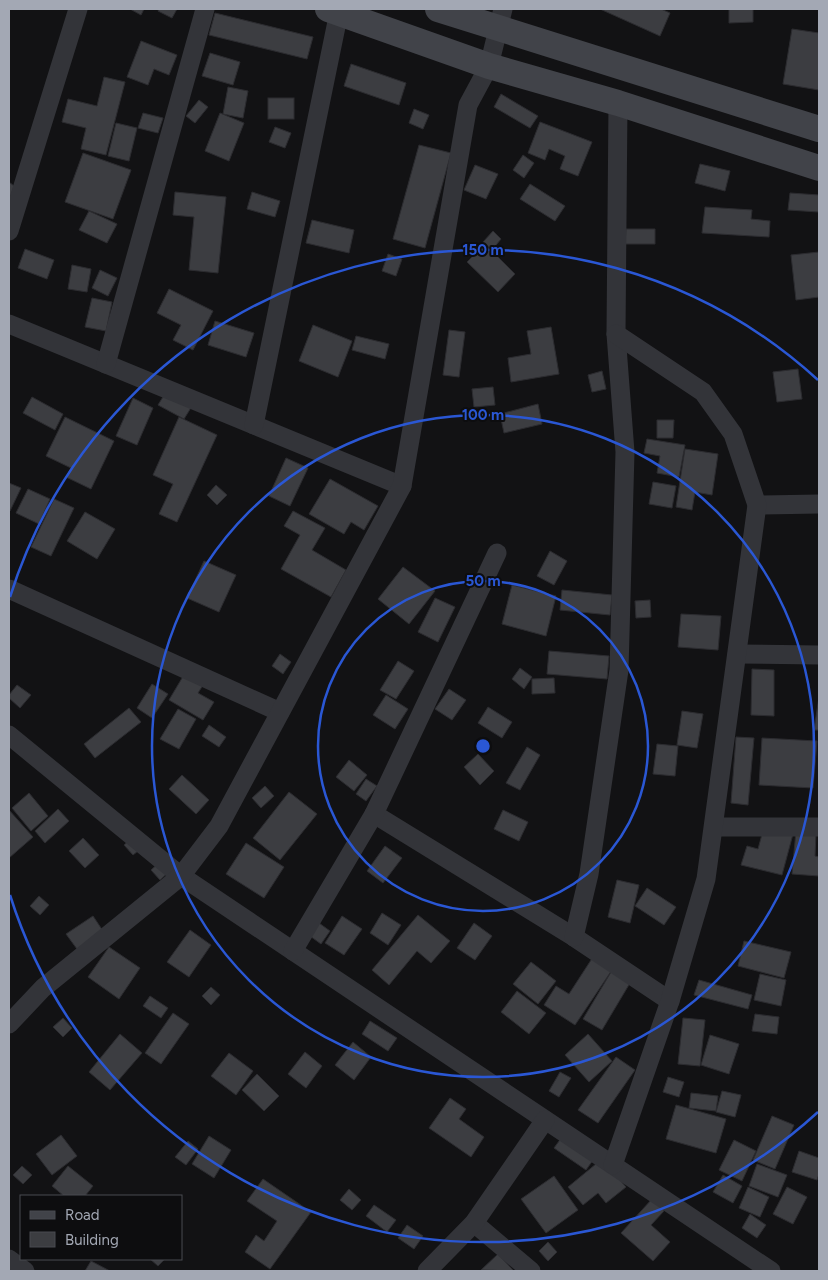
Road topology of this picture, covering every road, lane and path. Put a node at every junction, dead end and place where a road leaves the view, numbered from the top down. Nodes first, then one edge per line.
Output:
1 (78, 9) edge
2 (205, 9) edge
3 (438, 9) edge
4 (334, 10) edge
5 (500, 18) edge
6 (489, 66) junction
7 (618, 103) junction
8 (819, 129) edge
9 (819, 168) edge
10 (9, 230) edge
11 (9, 324) edge
12 (616, 334) junction
13 (106, 364) junction
14 (254, 424) junction
15 (402, 486) junction
16 (819, 504) edge
17 (757, 505) junction
18 (497, 553) dead end
19 (9, 589) edge
20 (737, 654) junction
21 (819, 655) edge
22 (280, 712) junction
23 (9, 735) edge
24 (374, 814) junction
25 (714, 827) junction
26 (819, 827) edge
27 (181, 876) junction
28 (574, 938) junction
29 (293, 951) junction
30 (670, 1001) junction
31 (9, 1024) edge
32 (545, 1120) junction
33 (613, 1165) junction
34 (474, 1223) junction
35 (9, 1258) edge
36 (25, 1271) edge
37 (427, 1271) edge
38 (531, 1271) edge
39 (771, 1271) edge

1 - 10 street
2 - 13 street
3 - 5 main road
4 - 6 main road
4 - 14 street
5 - 6 street
5 - 8 main road
6 - 7 main road
6 - 15 street
7 - 9 main road
7 - 12 street
11 - 13 street
12 - 17 street
12 - 28 street
13 - 14 street
14 - 15 street
15 - 22 street
16 - 17 street
17 - 20 street
18 - 24 street
19 - 22 street
20 - 21 street
20 - 25 street
22 - 27 street
23 - 27 street
24 - 28 street
24 - 29 street
25 - 26 street
25 - 30 street
27 - 29 street
27 - 31 street
28 - 30 street
29 - 32 street
30 - 33 street
32 - 33 street
32 - 34 street
33 - 39 street
34 - 37 street
34 - 38 street
35 - 36 street

